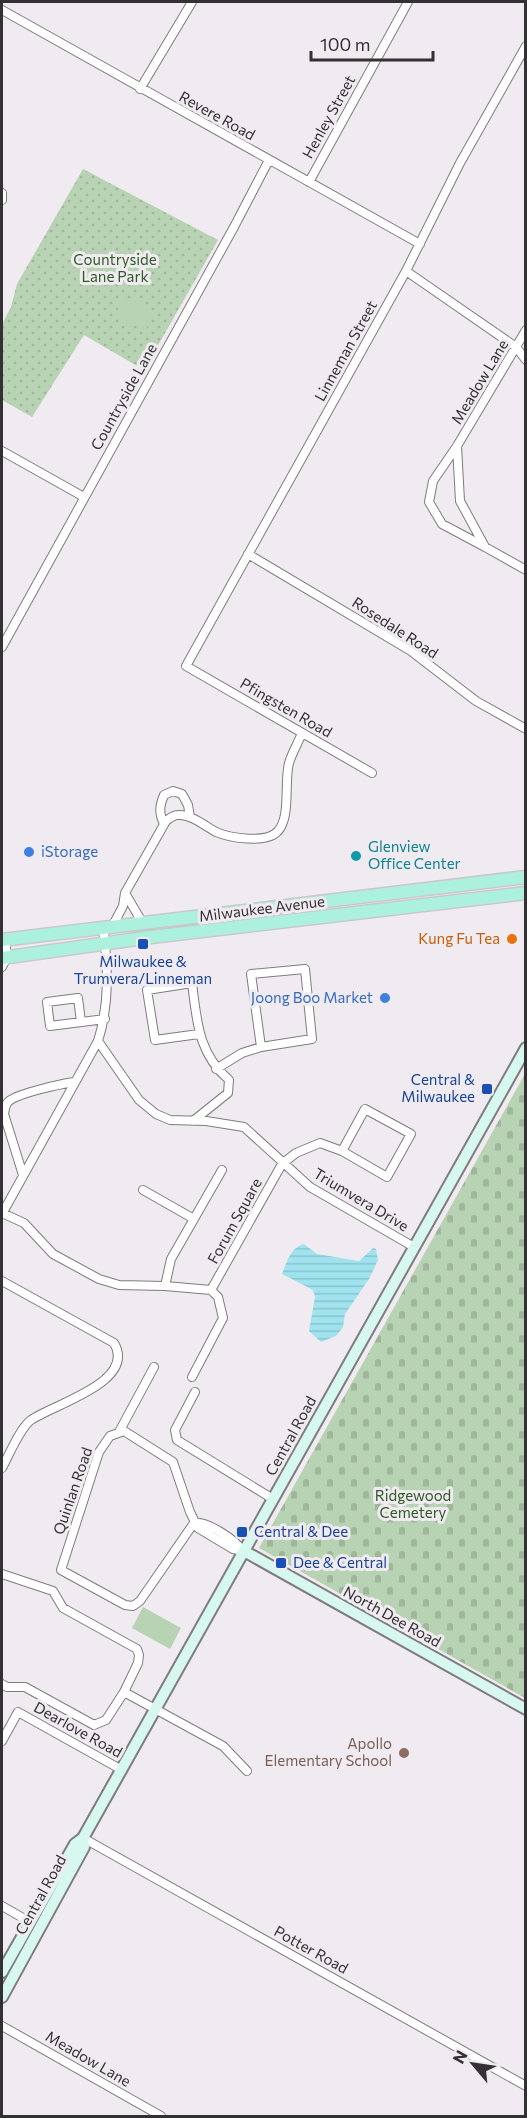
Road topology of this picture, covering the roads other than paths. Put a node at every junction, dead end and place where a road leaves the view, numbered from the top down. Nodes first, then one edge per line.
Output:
1 (191, 2) edge
2 (408, 2) edge
3 (2, 10) edge
4 (525, 46) edge
5 (140, 89) junction
6 (269, 160) junction
7 (309, 182) junction
8 (2, 193) edge
9 (2, 200) edge
10 (420, 244) junction
11 (406, 271) junction
12 (525, 330) edge
13 (516, 347) junction
14 (525, 360) edge
15 (457, 446) junction
16 (2, 451) edge
17 (84, 497) junction
18 (485, 547) junction
19 (248, 554) junction
20 (525, 570) edge
21 (2, 647) edge
22 (186, 666) joint
23 (525, 729) edge
24 (302, 733) junction
25 (372, 773) dead end
26 (190, 818) junction
27 (164, 824) junction
28 (525, 877) edge
29 (475, 883) junction
30 (125, 893) junction
31 (525, 893) edge
32 (402, 908) junction
33 (142, 922) junction
34 (108, 926) junction
35 (3, 940) edge
36 (105, 944) junction
37 (3, 961) edge
38 (105, 1019) junction
39 (81, 1022) junction
40 (199, 1034) junction
41 (98, 1041) junction
42 (261, 1047) junction
43 (525, 1048) edge
44 (216, 1069) junction
45 (74, 1082) junction
46 (193, 1121) junction
47 (342, 1150) junction
48 (282, 1164) junction
49 (222, 1170) dead end
50 (23, 1175) junction
51 (143, 1190) dead end
52 (2, 1213) edge
53 (194, 1219) junction
54 (414, 1247) junction
55 (2, 1281) edge
56 (165, 1286) junction
57 (211, 1290) junction
58 (154, 1367) dead end
59 (192, 1377) dead end
60 (195, 1392) dead end
61 (121, 1431) junction
62 (2, 1468) edge
63 (273, 1499) junction
64 (194, 1522) junction
65 (244, 1551) junction
66 (2, 1574) edge
67 (2, 1684) edge
68 (124, 1692) junction
69 (156, 1708) junction
70 (525, 1709) edge
71 (2, 1741) edge
72 (122, 1770) junction
73 (247, 1771) dead end
74 (84, 1838) junction
75 (2, 1906) edge
76 (30, 1922) junction
77 (2, 1972) edge
78 (2, 1997) edge
79 (2, 2026) edge
80 (525, 2086) edge
81 (161, 2116) edge

1 - 5 street
2 - 7 street, Henley Street
3 - 5 street, Revere Road
4 - 10 street, Linneman Street
5 - 6 street, Revere Road
6 - 7 street, Revere Road
6 - 17 street, Countryside Lane
7 - 10 street, Revere Road
8 - 9 street
10 - 11 street, Linneman Street
11 - 13 street
11 - 19 street, Linneman Street
12 - 13 street, Meadow Lane
13 - 14 street
13 - 15 street, Meadow Lane
15 - 18 street
15 - 18 street, Meadow Lane
16 - 17 street
17 - 21 street, Countryside Lane
18 - 20 street, Meadow Lane
19 - 22 street, Linneman Street
19 - 23 street, Rosedale Road
22 - 24 street, Pfingsten Road
24 - 25 street, Pfingsten Road
24 - 26 street
26 - 27 street
26 - 27 street
27 - 30 street
28 - 29 main road, Milwaukee Avenue
29 - 32 main road
29 - 33 main road, Milwaukee Avenue
30 - 33 street
30 - 34 street
31 - 32 main road, Milwaukee Avenue
32 - 36 main road, Milwaukee Avenue
33 - 34 main road, Milwaukee Avenue
34 - 35 main road, Milwaukee Avenue
34 - 36 street
35 - 37 street
36 - 37 main road, Milwaukee Avenue
36 - 38 street
38 - 39 street
38 - 41 street
39 - 39 street
40 - 40 street
40 - 44 street
41 - 45 street
41 - 46 street, Triumvera Drive
42 - 42 street
42 - 44 street
43 - 54 main road, Central Road
44 - 46 street
45 - 50 street
45 - 50 street
46 - 48 street, Triumvera Drive
47 - 47 street
47 - 48 street
48 - 54 street, Triumvera Drive
48 - 57 street, Forum Square
49 - 53 street
50 - 52 street
51 - 53 street
52 - 56 street
53 - 56 street
54 - 63 main road, Central Road
55 - 62 street
56 - 57 street
57 - 59 street
58 - 61 street, Quinlan Road
60 - 63 street
61 - 64 street
61 - 64 street, Quinlan Road
63 - 65 main road, Central Road
64 - 65 street
65 - 69 main road, Central Road
65 - 70 main road, North Dee Road
66 - 68 street
67 - 68 street
68 - 69 street
69 - 72 main road, Central Road
69 - 73 street
71 - 72 street, Dearlove Road
72 - 74 main road, Central Road
74 - 76 main road, Central Road
74 - 78 main road, Central Road
74 - 80 street, Potter Road
75 - 76 street
76 - 77 main road, Central Road
79 - 81 street, Meadow Lane

